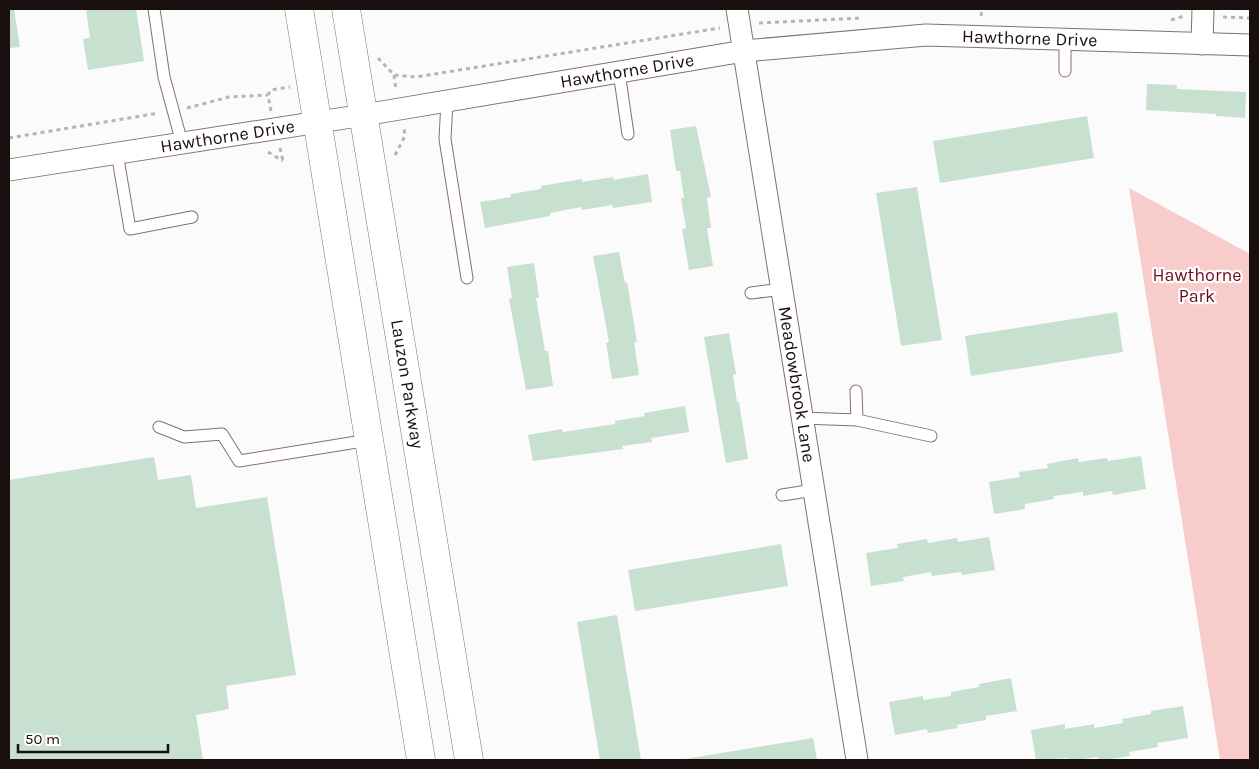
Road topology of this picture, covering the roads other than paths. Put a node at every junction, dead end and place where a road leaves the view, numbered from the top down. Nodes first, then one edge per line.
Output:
1 (154, 9) edge
2 (299, 9) edge
3 (346, 9) edge
4 (737, 9) edge
5 (1203, 9) edge
6 (1065, 40) junction
7 (1202, 44) junction
8 (1250, 45) edge
9 (744, 51) junction
10 (619, 72) junction
11 (1065, 72) dead end
12 (447, 101) junction
13 (364, 115) junction
14 (317, 121) junction
15 (628, 134) dead end
16 (182, 142) junction
17 (117, 153) junction
18 (9, 170) edge
19 (192, 218) dead end
20 (467, 278) dead end
21 (782, 289) junction
22 (751, 293) dead end
23 (856, 390) dead end
24 (802, 418) junction
25 (857, 420) junction
26 (159, 427) dead end
27 (931, 436) dead end
28 (369, 440) junction
29 (814, 490) junction
30 (782, 495) dead end
31 (421, 760) edge
32 (469, 760) edge
33 (857, 760) edge

1 - 16 lane
2 - 14 main road
3 - 13 main road, Lauzon Parkway
4 - 9 street, Meadowbrook Lane
5 - 7 street
6 - 7 street, Hawthorne Drive
6 - 9 street, Hawthorne Drive
6 - 11 lane
7 - 8 street, Hawthorne Drive
9 - 10 street, Hawthorne Drive
9 - 21 street, Meadowbrook Lane
10 - 12 street, Hawthorne Drive
10 - 15 lane
12 - 13 street, Hawthorne Drive
12 - 20 lane
13 - 14 street, Hawthorne Drive
13 - 32 main road, Lauzon Parkway
14 - 16 street, Hawthorne Drive
14 - 28 main road
16 - 17 street, Hawthorne Drive
17 - 18 street, Hawthorne Drive
17 - 19 lane
21 - 22 lane
21 - 24 street, Meadowbrook Lane
23 - 25 lane
24 - 25 lane
24 - 29 street, Meadowbrook Lane
25 - 27 lane
26 - 28 lane
28 - 31 main road
29 - 30 lane
29 - 33 street, Meadowbrook Lane

